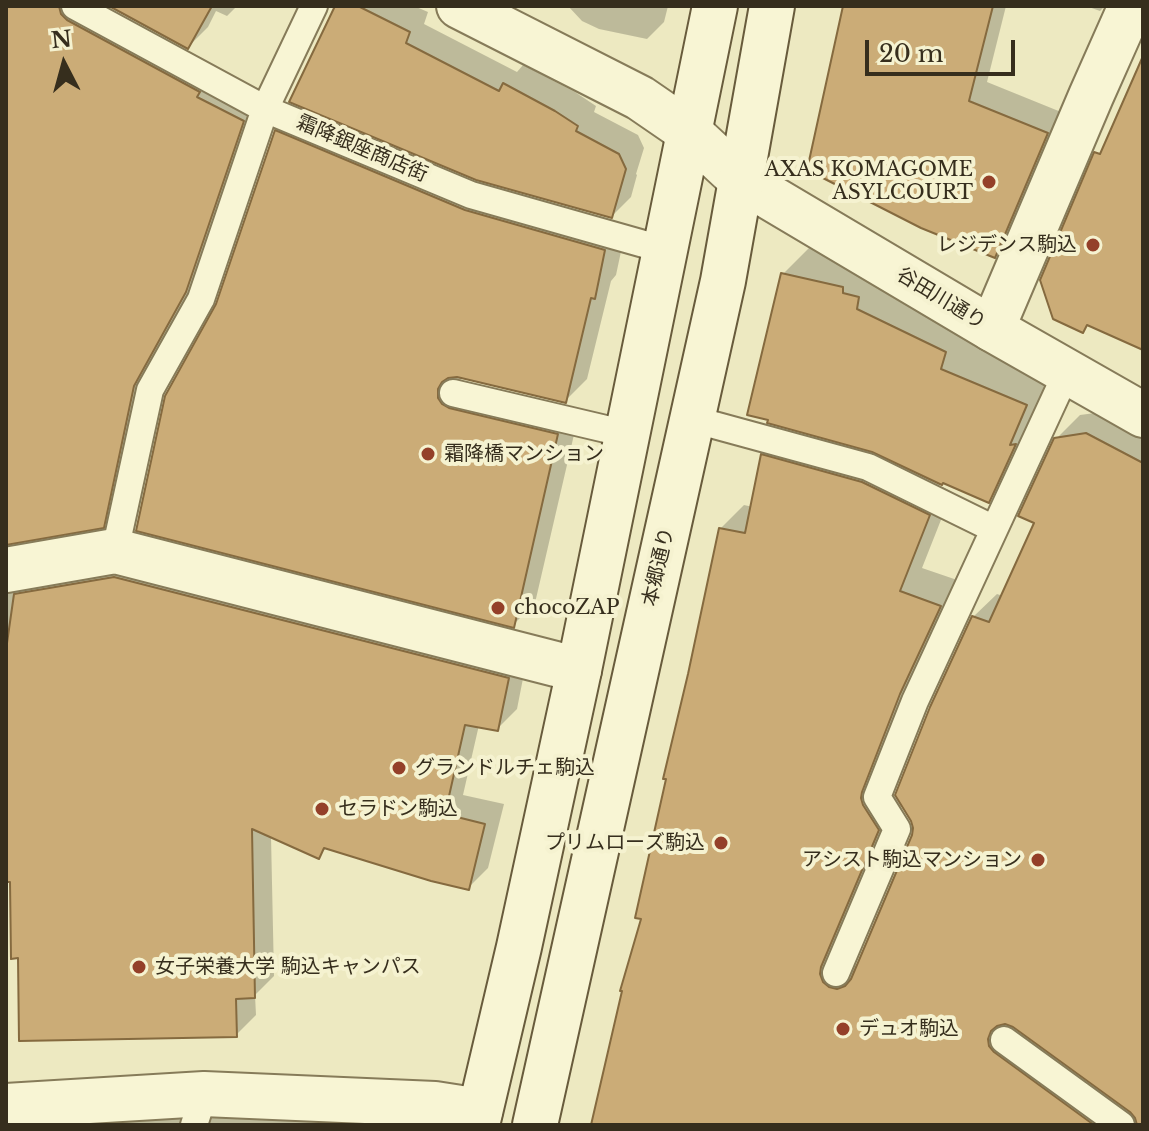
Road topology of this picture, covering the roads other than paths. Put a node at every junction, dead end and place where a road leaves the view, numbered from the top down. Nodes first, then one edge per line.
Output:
1 (75, 6) edge
2 (314, 6) edge
3 (459, 6) edge
4 (715, 6) edge
5 (772, 6) edge
6 (1131, 6) edge
7 (265, 109) junction
8 (688, 131) junction
9 (741, 180) junction
10 (665, 250) junction
11 (992, 329) junction
12 (1067, 372) junction
13 (453, 393) dead end
14 (1143, 415) edge
15 (692, 419) junction
16 (627, 434) junction
17 (994, 529) junction
18 (115, 551) junction
19 (6, 570) edge
20 (579, 670) junction
21 (836, 973) dead end
22 (1004, 1040) dead end
23 (6, 1106) edge
24 (199, 1110) edge
25 (479, 1118) edge
26 (535, 1125) edge
27 (1121, 1125) edge

1 - 7 lane, 霜降銀座商店街
2 - 7 lane
3 - 8 main road, 谷田川通り
4 - 8 main road
5 - 9 main road, 本郷通り
6 - 11 main road
7 - 10 lane, 霜降銀座商店街
7 - 18 lane
8 - 9 main road, 谷田川通り
8 - 10 main road
9 - 11 main road, 谷田川通り
9 - 15 main road, 本郷通り
10 - 16 main road
11 - 12 main road, 谷田川通り
12 - 14 main road, 谷田川通り
12 - 17 lane
13 - 16 lane
15 - 17 lane
15 - 26 main road, 本郷通り
16 - 20 main road
17 - 21 lane
18 - 19 main road
18 - 20 main road
20 - 25 main road
22 - 27 lane
23 - 24 main road
24 - 25 main road

